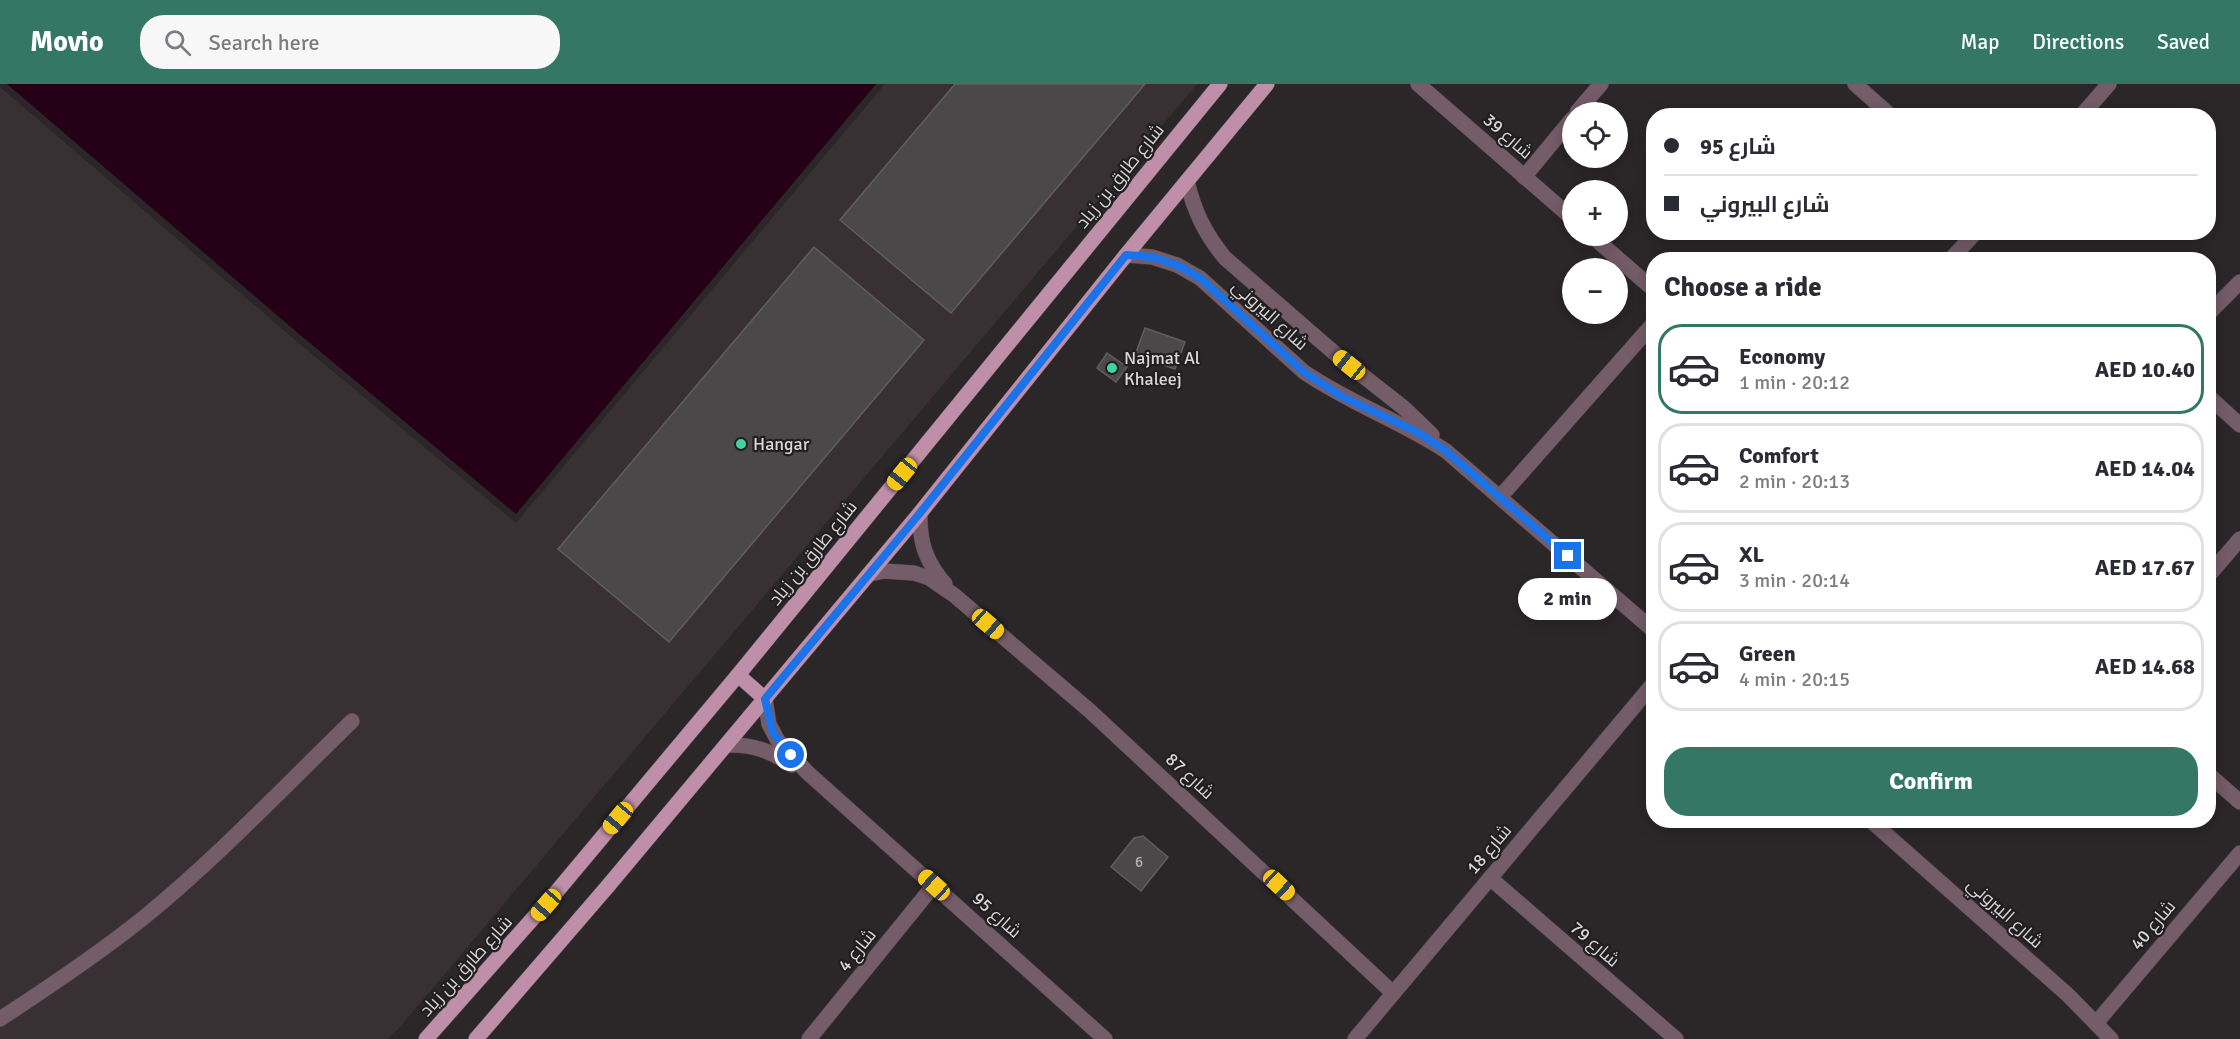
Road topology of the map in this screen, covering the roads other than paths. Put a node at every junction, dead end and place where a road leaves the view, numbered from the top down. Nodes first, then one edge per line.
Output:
1 (1220, 84) edge
2 (1268, 84) edge
3 (1418, 84) edge
4 (1601, 84) edge
5 (1855, 84) edge
6 (2109, 84) edge
7 (1586, 102) edge
8 (1882, 108) edge
9 (2088, 108) edge
10 (1562, 131) edge
11 (1524, 177) junction
12 (1187, 181) junction
13 (1562, 209) edge
14 (1969, 240) edge
15 (1604, 246) edge
16 (1957, 252) edge
17 (1126, 255) junction
18 (2240, 282) edge
19 (1646, 283) edge
20 (2216, 306) edge
21 (1646, 332) edge
22 (2216, 403) edge
23 (2240, 425) edge
24 (1446, 451) junction
25 (1500, 497) junction
26 (920, 513) junction
27 (2240, 539) edge
28 (2216, 567) edge
29 (870, 574) junction
30 (954, 595) junction
31 (1646, 624) edge
32 (738, 675) junction
33 (1646, 692) edge
34 (765, 699) junction
35 (352, 721) dead end
36 (727, 745) junction
37 (808, 773) junction
38 (2216, 781) edge
39 (2240, 802) edge
40 (1879, 828) edge
41 (2240, 853) edge
42 (1490, 878) junction
43 (934, 885) junction
44 (1393, 993) junction
45 (0, 1019) edge
46 (2097, 1022) junction
47 (1666, 1036) edge
48 (426, 1039) edge
49 (476, 1039) edge
50 (809, 1039) edge
51 (1105, 1039) edge
52 (1354, 1039) edge
53 (2111, 1039) edge

1 - 32 main road, شارع طارق بن زياد
2 - 12 main road
3 - 11 street, شارع 39
4 - 7 street
5 - 8 street
6 - 9 street
10 - 11 street
11 - 13 street, شارع 39
12 - 17 main road
12 - 24 street, شارع البيروني
14 - 16 street
15 - 19 street
17 - 24 street, شارع البيروني
17 - 26 main road
18 - 20 street
21 - 25 street
22 - 23 street
24 - 25 street, شارع البيروني
25 - 31 street, شارع البيروني
26 - 29 main road
26 - 30 street, شارع 87
27 - 28 street
29 - 30 street, شارع 87
29 - 34 main road
30 - 44 street, شارع 87
32 - 34 main road
32 - 48 main road, شارع طارق بن زياد
33 - 42 street, شارع 18
34 - 36 main road
34 - 37 street, شارع 95
35 - 45 street
36 - 37 street, شارع 95
36 - 49 main road
37 - 43 street, شارع 95
38 - 39 street
40 - 46 street, شارع البيروني
41 - 46 street, شارع 40
42 - 44 street, شارع 18
42 - 47 street, شارع 79
43 - 50 street, شارع 4
43 - 51 street, شارع 95
44 - 52 street, شارع 18
46 - 53 street, شارع البيروني

